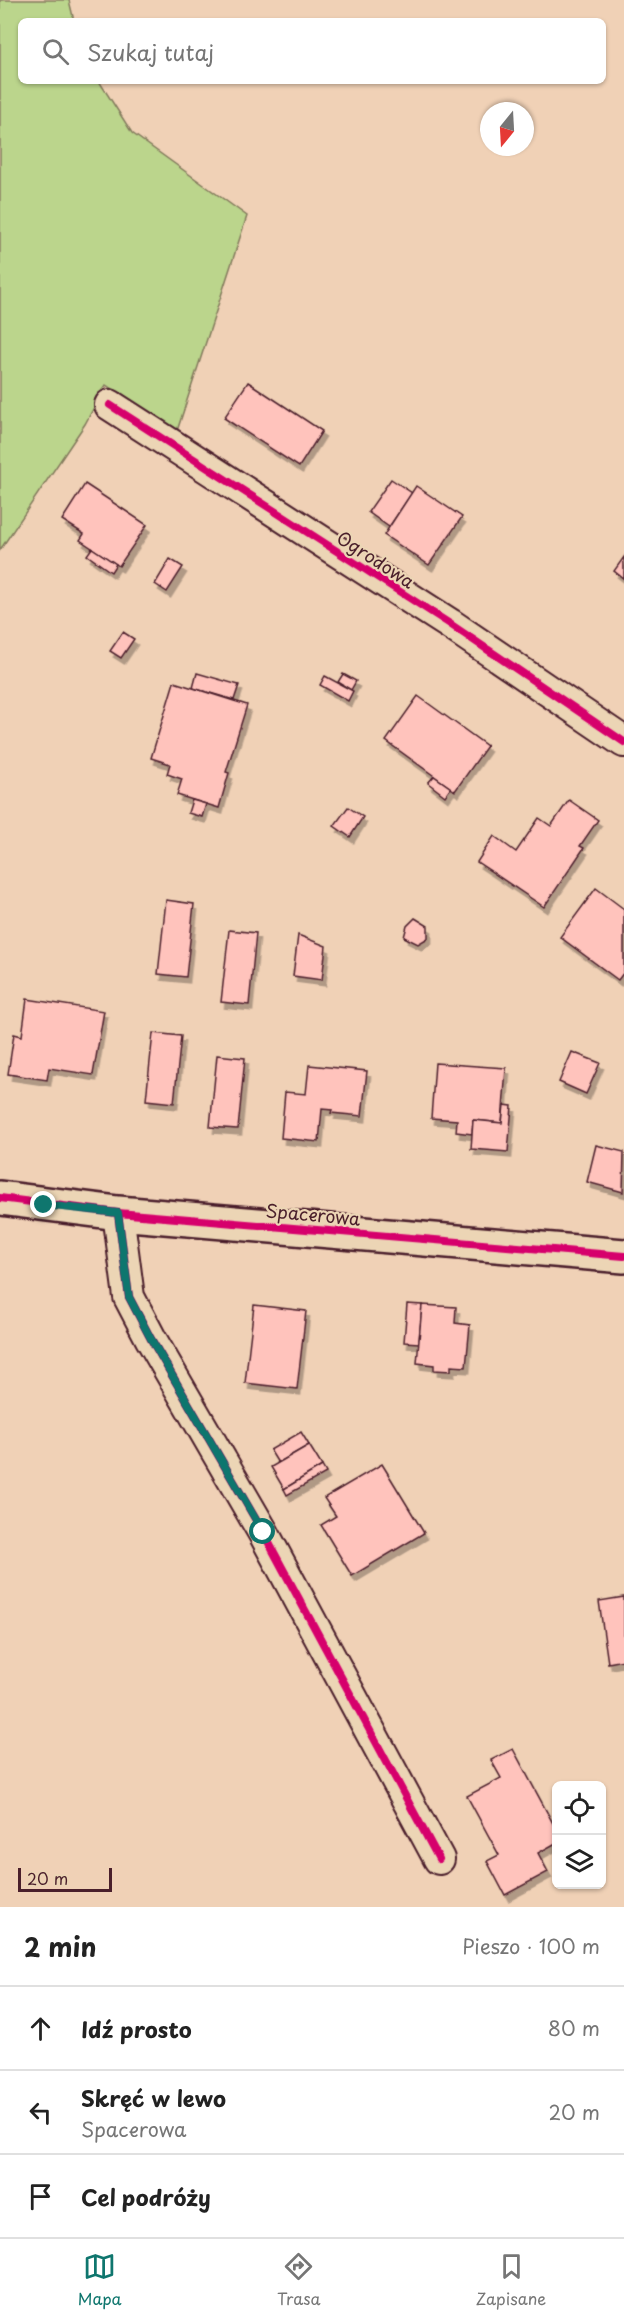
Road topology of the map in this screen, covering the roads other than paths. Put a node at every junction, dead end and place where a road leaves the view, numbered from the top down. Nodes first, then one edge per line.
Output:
1 (110, 405) dead end
2 (624, 742) edge
3 (0, 1198) edge
4 (118, 1213) junction
5 (624, 1256) edge
6 (439, 1859) dead end

1 - 2 street, Ogrodowa
3 - 4 street, Spacerowa
4 - 5 street, Spacerowa
4 - 6 street

